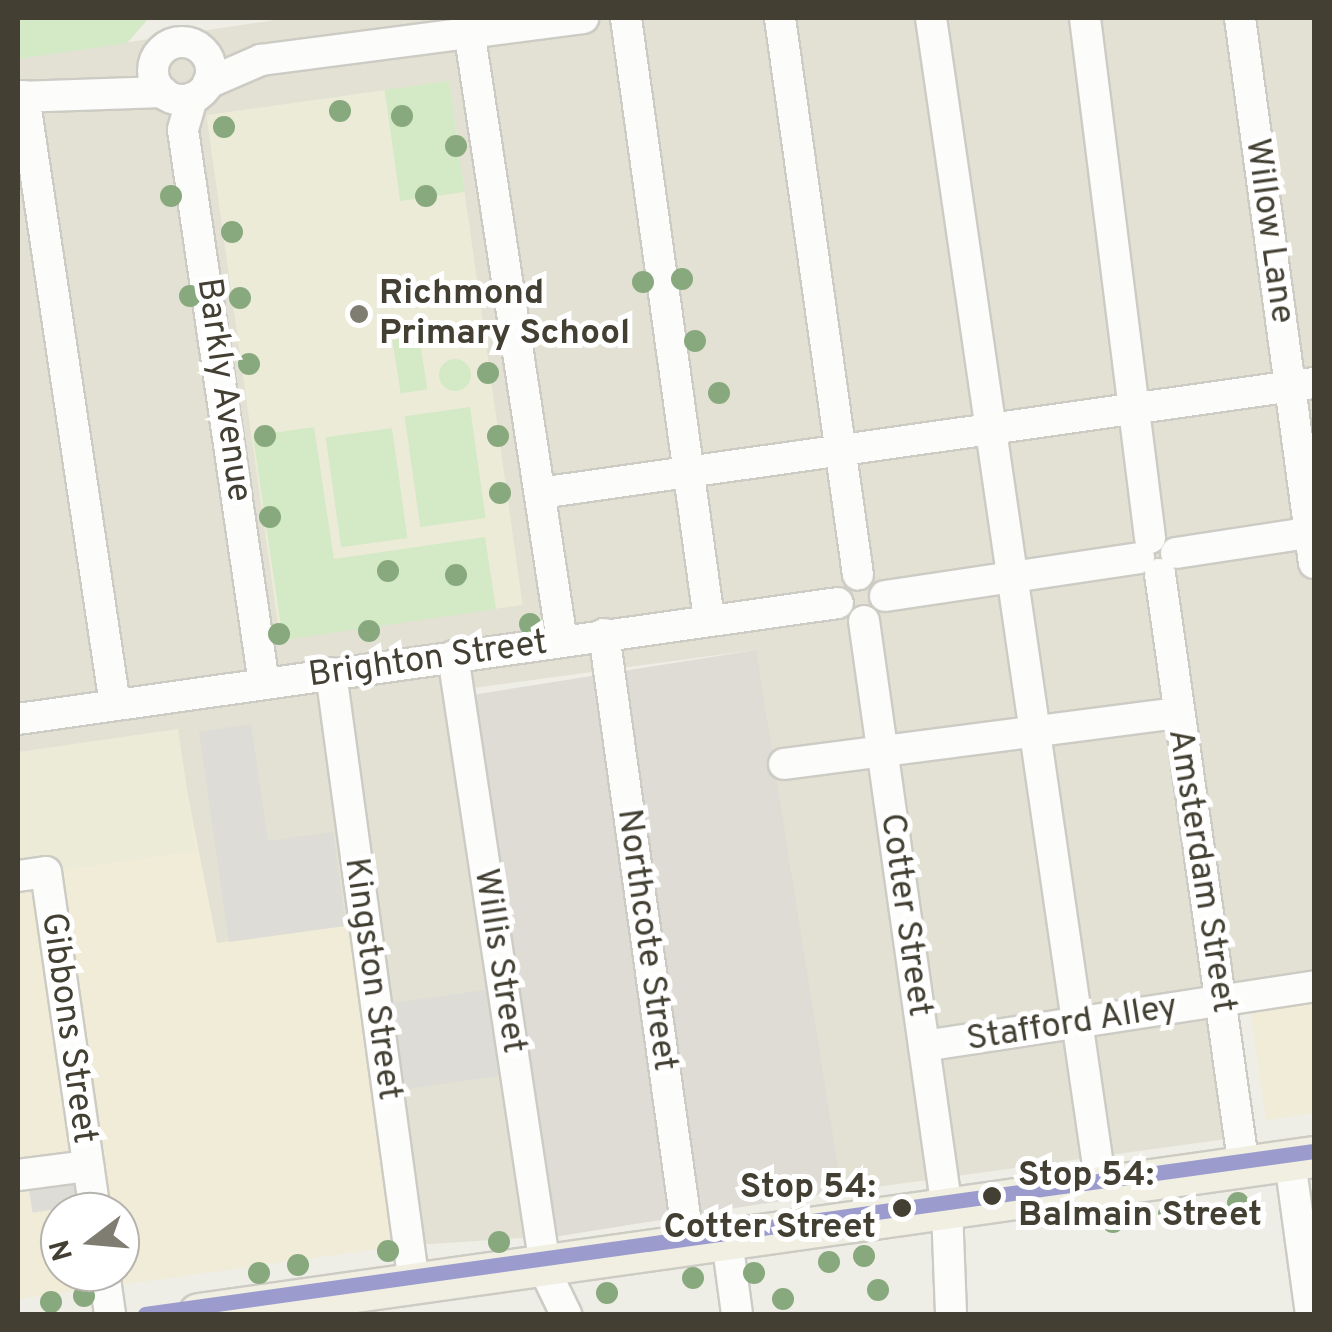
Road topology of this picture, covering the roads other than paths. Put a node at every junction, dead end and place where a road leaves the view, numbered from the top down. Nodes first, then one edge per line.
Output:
1 (582, 18) edge
2 (626, 18) edge
3 (780, 18) edge
4 (932, 18) edge
5 (1086, 18) edge
6 (1240, 18) edge
7 (469, 30) junction
8 (201, 49) junction
9 (158, 54) junction
10 (262, 60) junction
11 (74, 90) junction
12 (188, 91) junction
13 (21, 96) edge
14 (1302, 385) edge
15 (1137, 410) junction
16 (991, 429) junction
17 (842, 452) junction
18 (690, 471) junction
19 (540, 493) junction
20 (1312, 532) edge
21 (1157, 555) junction
22 (1314, 563) edge
23 (858, 575) junction
24 (1010, 577) junction
25 (884, 596) junction
26 (838, 603) junction
27 (710, 620) junction
28 (864, 622) junction
29 (604, 634) junction
30 (562, 640) junction
31 (453, 656) junction
32 (331, 673) junction
33 (264, 684) junction
34 (115, 705) junction
35 (1177, 713) junction
36 (18, 719) edge
37 (1032, 732) junction
38 (882, 751) junction
39 (784, 764) dead end
40 (18, 876) edge
41 (1314, 986) edge
42 (1221, 1001) junction
43 (1072, 1025) junction
44 (924, 1046) junction
45 (1302, 1159) edge
46 (88, 1166) junction
47 (1244, 1168) junction
48 (18, 1175) edge
49 (1102, 1186) junction
50 (92, 1192) edge
51 (947, 1209) junction
52 (708, 1242) junction
53 (545, 1266) junction
54 (414, 1284) junction
55 (288, 1308) edge
56 (200, 1314) edge
57 (566, 1314) edge
58 (738, 1314) edge
59 (951, 1314) edge
60 (1311, 1314) edge

1 - 7 street
2 - 18 street
3 - 17 street
4 - 16 street
5 - 15 street, Amsterdam Street
6 - 14 street, Willow Lane
7 - 10 street
7 - 19 street
8 - 9 street
8 - 10 street
8 - 12 street
9 - 11 street
9 - 12 street
10 - 12 street
11 - 12 street
11 - 13 street
12 - 33 street, Barkly Avenue
13 - 34 street
14 - 15 street
14 - 20 street, Willow Lane
15 - 16 street
15 - 21 street, Amsterdam Street
16 - 17 street
16 - 24 street
17 - 18 street
17 - 23 street
18 - 19 street
18 - 27 street
19 - 30 street
20 - 21 street
20 - 22 street, Willow Lane
21 - 24 street
21 - 35 street, Amsterdam Street
23 - 25 street
23 - 26 street
24 - 25 street
24 - 37 street
25 - 28 street
26 - 27 street, Brighton Street
26 - 28 street
27 - 29 street, Brighton Street
28 - 38 street, Cotter Street
29 - 30 street, Brighton Street
29 - 52 street, Northcote Street
30 - 31 street, Brighton Street
31 - 32 street, Brighton Street
31 - 53 street, Willis Street
32 - 33 street, Brighton Street
32 - 54 street, Kingston Street
33 - 34 street, Brighton Street
34 - 36 street, Brighton Street
35 - 37 street
35 - 42 street, Amsterdam Street
37 - 38 street
37 - 43 street
38 - 39 street
38 - 44 street, Cotter Street
40 - 46 street, Gibbons Street
41 - 42 street, Stafford Alley
42 - 43 street, Stafford Alley
42 - 47 street, Amsterdam Street
43 - 44 street, Stafford Alley
43 - 49 street
44 - 51 street, Cotter Street
45 - 47 main road
45 - 60 street
46 - 48 street
46 - 50 street, Gibbons Street
47 - 49 main road
49 - 51 main road
51 - 52 main road
51 - 59 street, Cotter Street
52 - 53 main road
52 - 58 street, Northcote Street
53 - 54 main road
53 - 57 street, Willis Street
54 - 55 main road
55 - 56 main road

